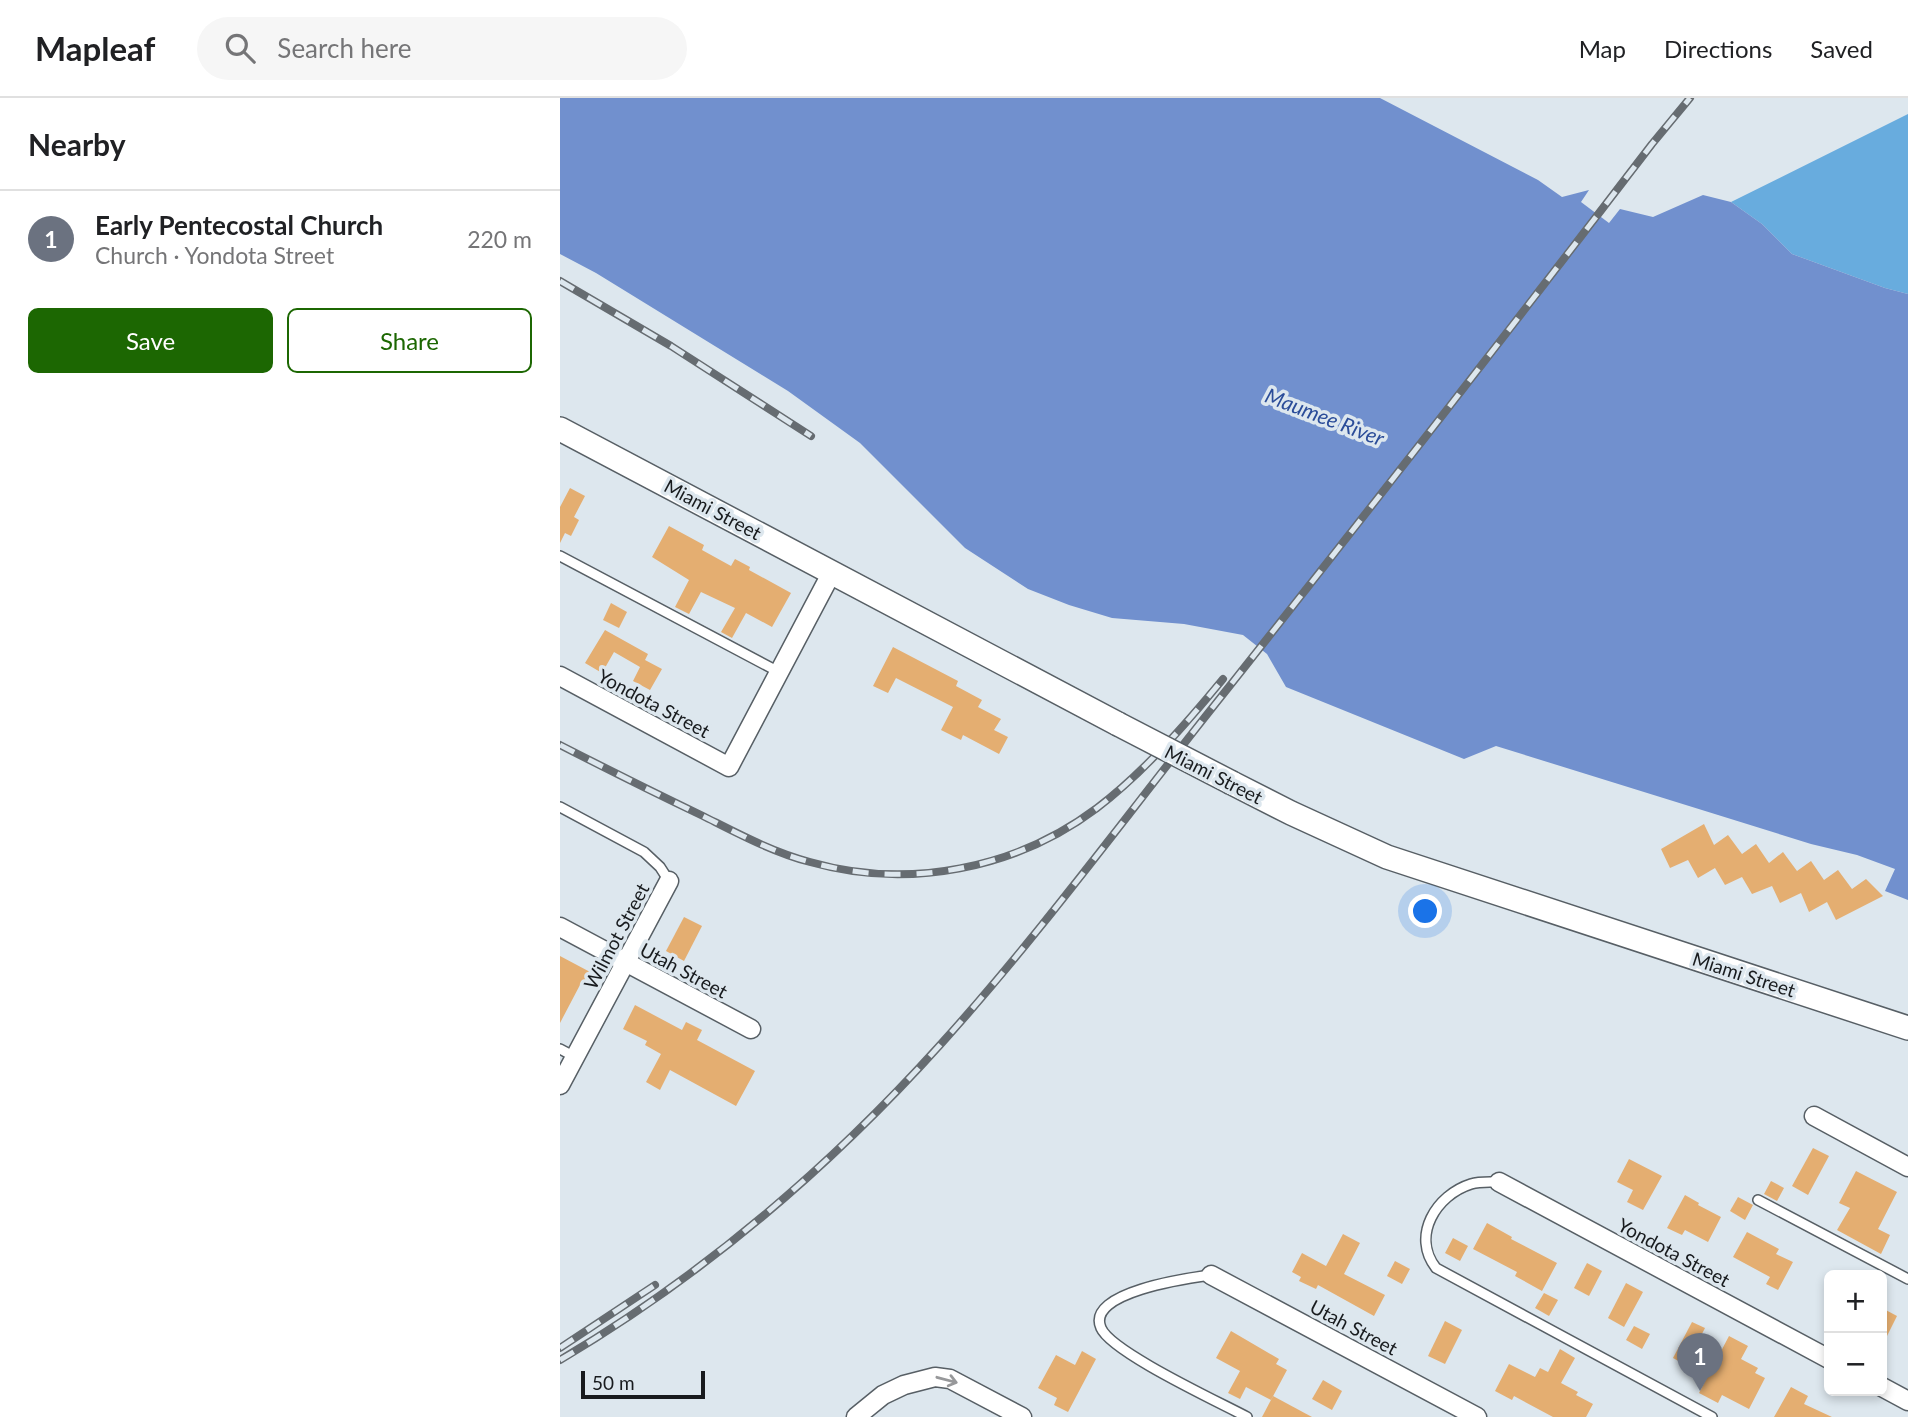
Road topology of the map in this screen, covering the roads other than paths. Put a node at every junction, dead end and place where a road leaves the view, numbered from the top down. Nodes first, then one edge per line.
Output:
1 (560, 429) edge
2 (560, 556) edge
3 (832, 572) junction
4 (779, 672) junction
5 (560, 676) edge
6 (560, 807) edge
7 (669, 881) joint
8 (560, 928) edge
9 (626, 962) junction
10 (1908, 1028) edge
11 (751, 1029) dead end
12 (568, 1053) edge
13 (560, 1085) edge
14 (1814, 1116) dead end
15 (1908, 1167) edge
16 (1499, 1182) joint
17 (1758, 1200) dead end
18 (1211, 1275) joint
19 (1908, 1279) edge
20 (1824, 1356) edge
21 (1887, 1390) edge
22 (1908, 1401) edge
23 (856, 1417) edge
24 (1022, 1417) edge
25 (1247, 1417) edge
26 (1477, 1417) edge
27 (1712, 1417) edge

1 - 3 street, Miami Street
2 - 4 lane
3 - 4 street
3 - 10 street, Miami Street, bridge
4 - 5 street, Yondota Street
6 - 7 lane
7 - 9 street, Wilmot Street
8 - 9 street, Utah Street
9 - 11 street, Utah Street
9 - 12 street, Wilmot Street
12 - 13 street, Wilmot Street
14 - 15 street
16 - 20 street, Yondota Street
16 - 27 lane
17 - 19 lane
18 - 25 lane
18 - 26 street, Utah Street
21 - 22 street
23 -> 24 street

